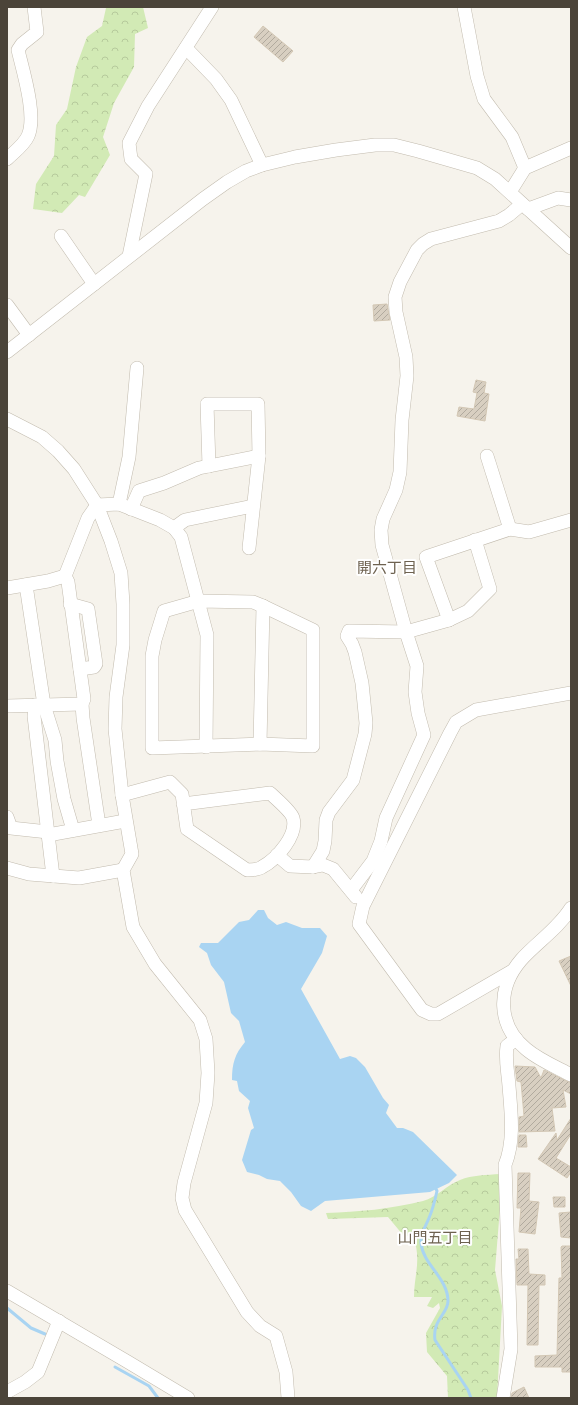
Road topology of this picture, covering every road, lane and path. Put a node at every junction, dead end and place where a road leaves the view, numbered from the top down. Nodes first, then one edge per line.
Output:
1 (34, 7) edge
2 (212, 7) edge
3 (464, 7) edge
4 (186, 48) junction
5 (571, 148) edge
6 (7, 159) edge
7 (262, 165) junction
8 (525, 168) junction
9 (510, 192) junction
10 (571, 200) edge
11 (525, 206) junction
12 (61, 236) dead end
13 (571, 248) edge
14 (129, 256) junction
15 (94, 284) junction
16 (7, 305) edge
17 (29, 335) junction
18 (7, 352) edge
19 (137, 368) dead end
20 (7, 419) edge
21 (259, 456) junction
22 (488, 456) dead end
23 (209, 466) junction
24 (118, 504) junction
25 (97, 505) junction
26 (253, 506) junction
27 (131, 509) junction
28 (571, 520) edge
29 (174, 528) junction
30 (510, 529) junction
31 (475, 540) junction
32 (249, 548) dead end
33 (65, 576) junction
34 (26, 585) junction
35 (7, 588) edge
36 (199, 601) junction
37 (263, 606) junction
38 (449, 620) junction
39 (406, 632) junction
40 (571, 693) edge
41 (82, 704) junction
42 (39, 705) junction
43 (7, 706) edge
44 (260, 744) junction
45 (206, 747) junction
46 (122, 795) junction
47 (183, 804) junction
48 (7, 817) edge
49 (125, 821) junction
50 (99, 825) junction
51 (73, 830) junction
52 (48, 833) junction
53 (277, 855) junction
54 (7, 868) edge
55 (313, 868) junction
56 (123, 870) junction
57 (53, 876) junction
58 (351, 890) junction
59 (363, 906) junction
60 (571, 908) edge
61 (512, 971) junction
62 (516, 1039) junction
63 (571, 1075) edge
64 (7, 1291) edge
65 (59, 1321) junction
66 (7, 1392) edge
67 (181, 1396) edge
68 (288, 1398) edge
69 (503, 1398) edge

1 - 6 street
2 - 4 street
3 - 8 street
4 - 7 street
4 - 14 street
5 - 8 street
7 - 9 street
7 - 14 street
8 - 9 street
9 - 11 street
10 - 11 street
11 - 13 street
11 - 39 street
12 - 15 street
14 - 15 street
15 - 17 street
16 - 17 street
17 - 18 street
19 - 24 street
20 - 25 street
21 - 23 street
21 - 23 street
21 - 26 street
22 - 30 street
23 - 27 street
24 - 25 street
24 - 27 street
25 - 33 street
25 - 46 street
26 - 29 street
26 - 32 street
27 - 29 street
28 - 30 street
29 - 36 street
30 - 31 street
31 - 38 street
31 - 38 street
33 - 34 street
33 - 41 street
34 - 35 street
34 - 42 street
36 - 37 street
36 - 45 street
36 - 45 street
37 - 44 street
37 - 44 street
38 - 39 street
39 - 55 street
39 - 58 street
40 - 59 street
41 - 42 street
41 - 50 street
42 - 43 street
42 - 51 street
42 - 52 street
44 - 45 street
46 - 47 street
46 - 49 street
47 - 53 street
47 - 53 street
48 - 52 street
49 - 50 street
49 - 56 street
50 - 51 street
51 - 52 street
52 - 57 street
53 - 55 street
54 - 57 street
55 - 58 street
56 - 57 street
56 - 68 street
58 - 59 street
59 - 61 street
60 - 61 street
61 - 62 street
62 - 63 street
62 - 69 street
64 - 65 street
65 - 66 street
65 - 67 street

